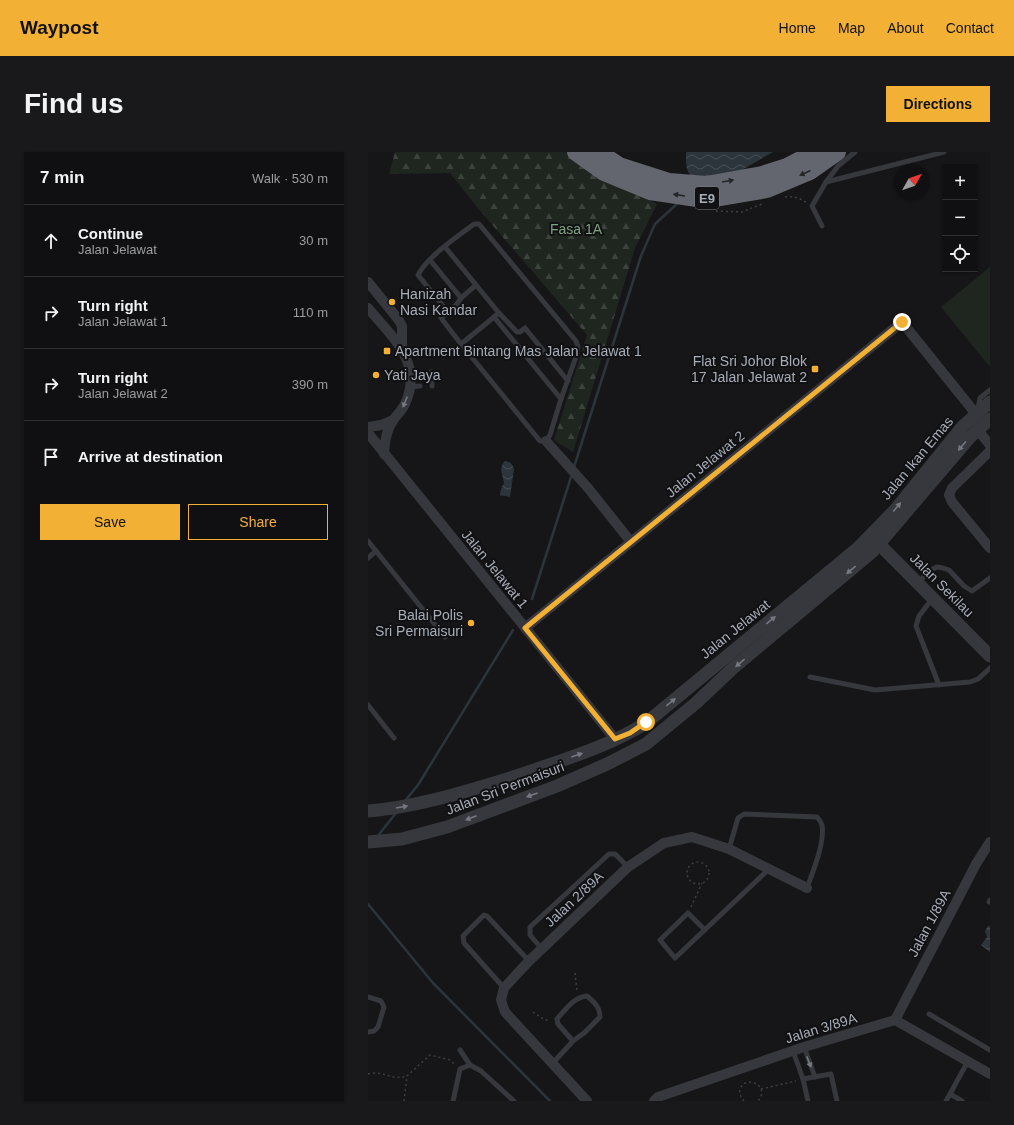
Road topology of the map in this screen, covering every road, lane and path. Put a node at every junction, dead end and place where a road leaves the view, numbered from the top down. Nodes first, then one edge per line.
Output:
1 (576, 152) edge
2 (598, 152) edge
3 (816, 152) edge
4 (837, 152) edge
5 (855, 152) edge
6 (944, 152) edge
7 (826, 182) junction
8 (822, 226) dead end
9 (445, 247) junction
10 (430, 260) junction
11 (368, 282) edge
12 (476, 285) junction
13 (460, 298) junction
14 (368, 308) edge
15 (448, 312) junction
16 (496, 315) junction
17 (461, 344) junction
18 (402, 350) junction
19 (431, 372) dead end
20 (568, 381) junction
21 (432, 386) dead end
22 (990, 390) edge
23 (561, 399) junction
24 (990, 402) edge
25 (976, 414) junction
26 (990, 419) edge
27 (393, 420) junction
28 (368, 427) edge
29 (977, 430) junction
30 (368, 433) edge
31 (546, 441) junction
32 (990, 445) edge
33 (990, 451) edge
34 (384, 454) junction
35 (875, 540) junction
36 (368, 541) edge
37 (631, 542) junction
38 (990, 548) edge
39 (376, 551) junction
40 (368, 558) edge
41 (990, 578) edge
42 (918, 583) junction
43 (933, 598) junction
44 (525, 628) junction
45 (446, 637) dead end
46 (990, 656) edge
47 (990, 668) edge
48 (810, 677) dead end
49 (939, 685) junction
50 (368, 705) edge
51 (394, 738) dead end
52 (615, 739) junction
53 (646, 744) junction
54 (607, 764) junction
55 (499, 783) junction
56 (507, 804) junction
57 (368, 811) edge
58 (368, 842) edge
59 (990, 842) edge
60 (730, 849) junction
61 (628, 867) junction
62 (769, 869) junction
63 (702, 883) junction
64 (807, 888) joint
65 (688, 913) junction
66 (704, 930) junction
67 (541, 948) junction
68 (528, 961) junction
69 (575, 973) dead end
70 (504, 988) junction
71 (368, 997) edge
72 (578, 998) junction
73 (533, 1012) dead end
74 (929, 1014) dead end
75 (557, 1019) junction
76 (895, 1020) junction
77 (368, 1032) edge
78 (573, 1041) junction
79 (804, 1047) junction
80 (460, 1050) dead end
81 (990, 1050) edge
82 (793, 1051) junction
83 (968, 1061) junction
84 (552, 1064) junction
85 (470, 1065) junction
86 (460, 1069) junction
87 (368, 1074) edge
88 (990, 1074) edge
89 (407, 1076) junction
90 (815, 1077) junction
91 (803, 1079) junction
92 (761, 1089) junction
93 (950, 1094) junction
94 (404, 1101) edge
95 (454, 1101) edge
96 (514, 1101) edge
97 (586, 1101) edge
98 (654, 1101) edge
99 (744, 1101) edge
100 (758, 1101) edge
101 (808, 1101) edge
102 (837, 1101) edge
103 (946, 1101) edge
104 (962, 1101) edge

4 -> 1 highway, E9
2 -> 3 highway, E9
5 - 7 lane
6 - 7 lane
7 - 8 lane
9 - 10 lane
9 - 12 lane
9 - 20 lane
10 - 13 lane
10 - 15 lane
11 - 18 street
12 - 13 lane
12 - 16 lane
13 - 15 lane
14 - 18 street
15 - 17 lane
16 - 17 lane
16 - 20 lane
16 - 23 lane
17 - 31 lane
18 -> 27 street
19 - 21 lane
20 - 23 lane
22 - 25 lane
23 - 31 lane
24 - 25 street, Jalan Ikan Emas
25 - 29 street
35 -> 25 street, Jalan Ikan Emas
25 - 37 street, Jalan Jelawat 2
26 - 29 street, Jalan Ikan Emas
27 - 28 street
27 - 34 street
29 - 32 street
29 -> 35 street, Jalan Ikan Emas
30 - 34 street, Jalan Jelawat 1
31 - 37 street
33 - 38 street
34 - 44 street, Jalan Jelawat 1
35 - 42 street, Jalan Sekilau
52 -> 35 street, Jalan Jelawat
35 -> 53 street, Jalan Jelawat
36 - 39 lane
37 - 44 street, Jalan Jelawat 2
39 - 40 lane
39 - 45 lane
41 - 42 lane
42 - 43 street, Jalan Sekilau
43 - 46 street, Jalan Sekilau
43 - 49 lane
44 - 52 street, Jalan Jelawat 1
47 - 49 lane
48 - 49 lane
50 - 51 lane
52 - 53 street
52 - 54 street
55 -> 52 street, Jalan Sri Permaisuri
53 - 54 street, Jalan Sri Permaisuri
54 -> 56 street, Jalan Sri Permaisuri
55 - 56 street
57 -> 55 street, Jalan Sri Permaisuri
56 -> 58 street, Jalan Sri Permaisuri
59 - 76 street, Jalan 1/89A
60 - 61 street, Jalan 2/89A
60 - 62 street, Jalan 2/89A
60 - 64 lane
61 - 67 street, Jalan 2/89A
61 - 67 lane
62 - 64 street, Jalan 2/89A
62 - 66 lane
63 - 63 path
63 - 65 path
65 - 66 lane
65 - 66 lane
67 - 68 street, Jalan 2/89A
68 - 70 street, Jalan 2/89A
68 - 70 lane
69 - 72 path
70 - 84 street
71 - 77 lane
72 - 75 lane
72 - 78 lane
73 - 75 path
74 - 81 lane
75 - 78 lane
76 - 79 street, Jalan 3/89A
76 - 83 street
78 - 84 lane
79 - 82 street, Jalan 3/89A
79 -> 90 lane
80 - 85 lane
82 - 91 lane
82 - 98 street, Jalan 3/89A
83 - 88 street
83 - 93 lane
84 - 97 street
85 - 86 lane
85 - 96 lane
86 - 89 path
86 - 95 lane
87 - 89 path
89 - 94 path
90 - 91 lane
90 - 102 lane
91 - 92 path
91 - 101 lane
92 - 99 path
92 - 100 path
93 - 103 lane
93 - 104 lane

